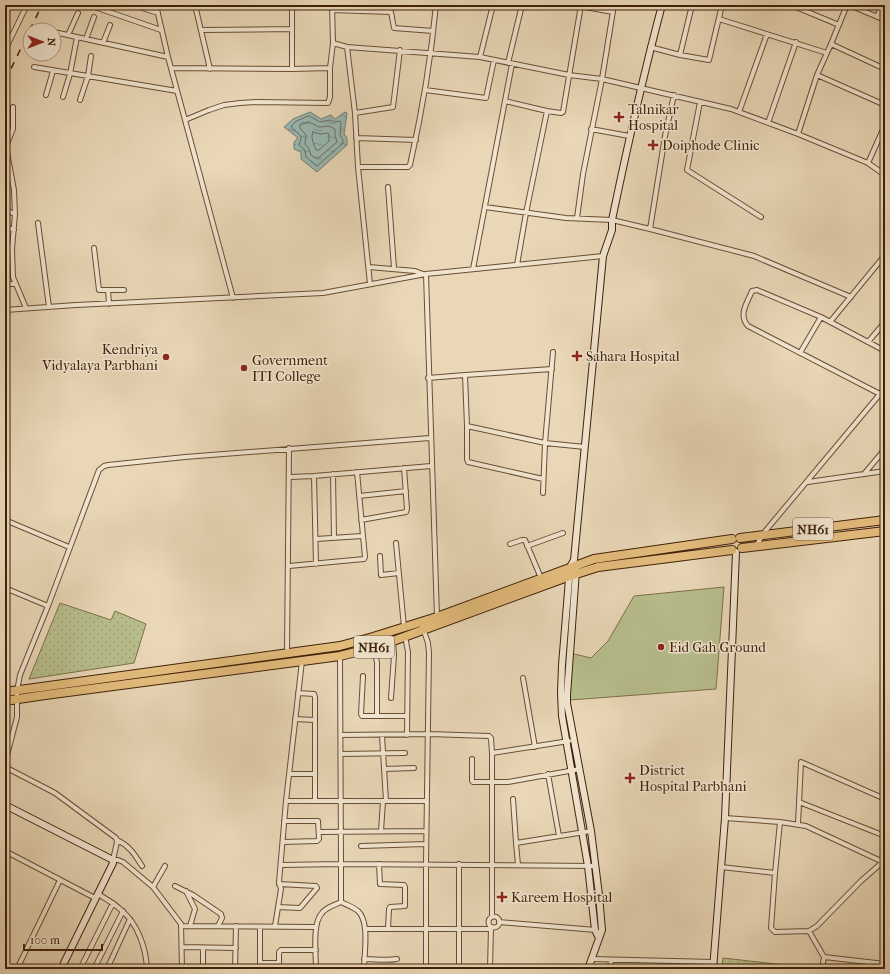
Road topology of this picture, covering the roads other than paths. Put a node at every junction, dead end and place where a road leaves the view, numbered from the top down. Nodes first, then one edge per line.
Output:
1 (7, 5) edge
2 (27, 5) edge
3 (89, 5) edge
4 (133, 5) edge
5 (156, 5) edge
6 (195, 5) edge
7 (292, 5) edge
8 (332, 5) edge
9 (364, 5) edge
10 (436, 5) edge
11 (494, 5) edge
12 (522, 5) edge
13 (574, 5) edge
14 (614, 5) edge
15 (662, 5) edge
16 (692, 5) edge
17 (722, 5) edge
18 (791, 5) edge
19 (848, 5) edge
20 (882, 5) edge
21 (581, 6) edge
22 (799, 7) edge
23 (5, 9) edge
24 (332, 10) junction
25 (364, 11) junction
26 (613, 12) junction
27 (78, 13) dead end
28 (158, 13) junction
29 (94, 17) dead end
30 (877, 17) junction
31 (719, 19) junction
32 (885, 20) edge
33 (110, 25) dead end
34 (839, 25) junction
35 (292, 29) junction
36 (161, 30) junction
37 (201, 30) junction
38 (434, 30) junction
39 (62, 34) edge
40 (767, 34) junction
41 (68, 35) junction
42 (77, 37) junction
43 (86, 39) junction
44 (796, 42) junction
45 (104, 43) junction
46 (333, 43) junction
47 (831, 44) junction
48 (347, 47) junction
49 (650, 48) junction
50 (5, 50) edge
51 (400, 50) junction
52 (431, 52) junction
53 (826, 53) junction
54 (680, 55) junction
55 (91, 56) dead end
56 (168, 57) junction
57 (480, 57) junction
58 (494, 60) junction
59 (510, 64) junction
60 (34, 67) dead end
61 (172, 68) junction
62 (330, 68) junction
63 (210, 69) junction
64 (885, 69) edge
65 (292, 70) junction
66 (53, 71) junction
67 (70, 74) junction
68 (569, 75) junction
69 (818, 75) junction
70 (88, 76) junction
71 (602, 79) junction
72 (642, 87) junction
73 (177, 90) junction
74 (425, 90) junction
75 (46, 95) dead end
76 (674, 95) junction
77 (63, 97) dead end
78 (80, 100) dead end
79 (505, 101) junction
80 (700, 102) junction
81 (885, 105) edge
82 (13, 107) dead end
83 (547, 111) junction
84 (738, 112) junction
85 (355, 113) junction
86 (185, 120) junction
87 (768, 123) junction
88 (884, 128) edge
89 (591, 130) junction
90 (798, 134) junction
91 (629, 136) junction
92 (356, 138) junction
93 (416, 140) junction
94 (6, 148) edge
95 (868, 163) junction
96 (358, 167) junction
97 (885, 175) edge
98 (388, 187) dead end
99 (485, 207) junction
100 (5, 210) edge
101 (526, 213) junction
102 (15, 214) junction
103 (761, 217) dead end
104 (577, 218) junction
105 (612, 220) junction
106 (38, 223) dead end
107 (5, 227) edge
108 (650, 229) junction
109 (14, 230) junction
110 (5, 247) edge
111 (94, 248) dead end
112 (12, 249) junction
113 (603, 256) junction
114 (885, 256) edge
115 (517, 265) junction
116 (369, 267) junction
117 (394, 268) junction
118 (473, 269) junction
119 (425, 274) junction
120 (5, 284) edge
121 (16, 284) junction
122 (370, 284) junction
123 (108, 290) junction
124 (124, 290) dead end
125 (850, 297) junction
126 (233, 298) junction
127 (109, 304) junction
128 (49, 307) junction
129 (26, 308) junction
130 (5, 310) edge
131 (821, 317) junction
132 (830, 322) junction
133 (885, 322) edge
134 (868, 342) junction
135 (885, 351) edge
136 (553, 352) dead end
137 (800, 353) junction
138 (552, 368) junction
139 (465, 375) junction
140 (428, 378) junction
141 (885, 388) edge
142 (880, 394) junction
143 (468, 426) junction
144 (430, 438) junction
145 (545, 443) junction
146 (585, 447) junction
147 (289, 448) junction
148 (885, 449) edge
149 (431, 466) junction
150 (404, 468) junction
151 (885, 471) edge
152 (357, 472) junction
153 (334, 474) junction
154 (864, 474) junction
155 (290, 476) junction
156 (314, 476) junction
157 (544, 478) junction
158 (808, 482) junction
159 (406, 491) junction
160 (543, 493) dead end
161 (359, 496) junction
162 (5, 520) edge
163 (361, 520) junction
164 (885, 520) edge
165 (885, 531) edge
166 (563, 533) dead end
167 (362, 536) junction
168 (762, 536) junction
169 (334, 538) junction
170 (740, 538) junction
171 (732, 539) junction
172 (316, 540) junction
173 (396, 543) dead end
174 (510, 544) dead end
175 (527, 546) junction
176 (70, 547) junction
177 (756, 547) junction
178 (737, 550) junction
179 (380, 556) dead end
180 (316, 564) junction
181 (573, 564) junction
182 (289, 566) junction
183 (399, 573) junction
184 (573, 575) junction
185 (542, 578) junction
186 (5, 588) edge
187 (48, 606) junction
188 (438, 621) junction
189 (423, 626) junction
190 (404, 628) junction
191 (406, 636) junction
192 (393, 641) junction
193 (373, 647) junction
194 (291, 653) junction
195 (340, 656) junction
196 (298, 662) junction
197 (363, 676) dead end
198 (523, 678) dead end
199 (17, 691) junction
200 (5, 692) edge
201 (298, 693) junction
202 (391, 698) dead end
203 (18, 700) junction
204 (5, 701) edge
205 (377, 716) junction
206 (407, 716) junction
207 (295, 719) junction
208 (315, 720) junction
209 (428, 734) junction
210 (341, 735) junction
211 (382, 735) junction
212 (407, 735) junction
213 (575, 740) junction
214 (566, 742) junction
215 (535, 747) junction
216 (406, 753) dead end
217 (492, 753) junction
218 (341, 754) junction
219 (383, 754) junction
220 (472, 759) dead end
221 (5, 763) edge
222 (5, 767) edge
223 (414, 768) dead end
224 (384, 769) junction
225 (580, 769) junction
226 (572, 770) junction
227 (289, 774) junction
228 (315, 774) junction
229 (548, 774) junction
230 (492, 783) junction
231 (885, 799) edge
232 (513, 800) dead end
233 (286, 801) junction
234 (315, 801) junction
235 (341, 801) junction
236 (385, 801) junction
237 (427, 802) junction
238 (799, 802) junction
239 (5, 806) edge
240 (725, 818) junction
241 (284, 821) junction
242 (780, 822) junction
243 (798, 824) junction
244 (591, 830) junction
245 (341, 831) junction
246 (381, 831) junction
247 (426, 831) junction
248 (319, 832) junction
249 (582, 832) junction
250 (559, 836) junction
251 (885, 836) edge
252 (117, 840) junction
253 (283, 842) junction
254 (516, 843) junction
255 (426, 844) junction
256 (361, 846) dead end
257 (5, 851) edge
258 (113, 860) junction
259 (884, 861) edge
260 (341, 864) junction
261 (379, 864) junction
262 (426, 864) junction
263 (459, 864) junction
264 (492, 864) junction
265 (281, 865) junction
266 (518, 865) junction
267 (142, 866) dead end
268 (165, 866) dead end
269 (588, 866) junction
270 (595, 866) junction
271 (721, 867) junction
272 (775, 873) junction
273 (60, 880) junction
274 (280, 884) junction
275 (175, 886) dead end
276 (153, 887) junction
277 (186, 891) junction
278 (599, 895) junction
279 (97, 896) junction
280 (591, 896) junction
281 (341, 902) junction
282 (113, 903) junction
283 (278, 907) junction
284 (123, 912) junction
285 (492, 917) junction
286 (130, 919) junction
287 (499, 922) junction
288 (182, 926) junction
289 (190, 926) junction
290 (218, 926) junction
291 (236, 926) junction
292 (276, 926) junction
293 (260, 927) junction
294 (316, 927) junction
295 (491, 928) junction
296 (365, 929) junction
297 (388, 929) junction
298 (426, 929) junction
299 (459, 929) junction
300 (598, 930) junction
301 (809, 931) junction
302 (182, 947) junction
303 (203, 948) junction
304 (236, 948) junction
305 (316, 950) junction
306 (824, 957) junction
307 (364, 959) junction
308 (397, 959) dead end
309 (592, 959) junction
310 (611, 960) junction
311 (279, 962) junction
312 (714, 962) junction
313 (260, 963) junction
314 (885, 964) edge
315 (5, 966) edge
316 (610, 968) edge
317 (11, 969) edge
318 (17, 969) edge
319 (61, 969) edge
320 (80, 969) edge
321 (94, 969) edge
322 (107, 969) edge
323 (147, 969) edge
324 (182, 969) edge
325 (202, 969) edge
326 (235, 969) edge
327 (260, 969) edge
328 (279, 969) edge
329 (316, 969) edge
330 (364, 969) edge
331 (426, 969) edge
332 (459, 969) edge
333 (490, 969) edge
334 (588, 969) edge
335 (616, 969) edge
336 (713, 969) edge
337 (822, 969) edge

1 - 23 street
2 - 50 street
3 - 36 street
4 - 28 street
5 - 28 street
6 - 37 street
7 - 35 street
8 - 24 street
9 - 25 street
10 - 38 street
11 - 57 street
12 - 59 street
13 - 21 street
14 - 26 street
15 - 49 street
16 - 54 street
17 - 31 street
18 - 22 street
19 - 30 street
19 - 34 street
20 - 30 street
21 - 26 street
21 - 68 street
22 - 34 street
24 - 25 street
24 - 46 street
25 - 38 street
26 - 71 street
27 - 41 street
28 - 36 street
29 - 43 street
30 - 32 street
31 - 40 street
31 - 54 street
33 - 45 street
34 - 47 street
35 - 37 street
35 - 65 street
36 - 56 street
37 - 63 street
38 - 52 street
39 - 41 street
40 - 44 street
40 - 84 street
41 - 42 street
42 - 43 street
42 - 67 street
43 - 45 street
44 - 53 street
44 - 87 street
45 - 56 street
46 - 48 street
46 - 62 street
47 - 53 street
47 - 64 street
48 - 51 street
48 - 85 street
49 - 54 street
49 - 72 street
51 - 52 street
51 - 85 street
52 - 57 street
52 - 74 street
53 - 69 street
55 - 70 street
56 - 61 street
57 - 58 street
58 - 59 street
58 - 74 street
59 - 68 street
59 - 79 street
60 - 66 street
61 - 63 street
61 - 73 street
62 - 65 street
62 - 86 street
63 - 65 street
66 - 67 street
66 - 75 street
67 - 70 street
67 - 77 street
68 - 71 street
68 - 83 street
69 - 81 street
69 - 90 street
70 - 73 street
70 - 78 street
71 - 72 street
71 - 89 street
72 - 76 street
72 - 91 street
73 - 86 street
74 - 93 street
76 - 80 street
76 - 108 street
79 - 83 street
79 - 99 street
80 - 84 street
80 - 103 street
82 - 94 street
83 - 101 street
84 - 87 street
85 - 92 street
86 - 126 street
87 - 90 street
88 - 95 street
89 - 91 street
89 - 104 street
90 - 95 street
91 - 105 street
92 - 93 street
92 - 96 street
93 - 96 street
94 - 102 street
95 - 97 street
96 - 116 street
98 - 117 street
99 - 101 street
99 - 118 street
100 - 102 street
101 - 104 street
101 - 115 street
102 - 109 street
104 - 105 street
105 - 108 street
105 - 113 street
106 - 128 street
107 - 109 street
108 - 125 street
109 - 112 street
110 - 112 street
111 - 123 street
112 - 121 street
113 - 115 street
113 - 146 street
114 - 125 street
115 - 118 street
116 - 117 street
116 - 122 street
117 - 119 street
118 - 119 street
119 - 122 street
119 - 140 street
120 - 121 street
121 - 129 street
122 - 126 street
123 - 124 street
123 - 127 street
125 - 132 street
126 - 127 street
127 - 128 street
128 - 129 street
129 - 130 street
131 - 132 street
131 - 137 street
131 - 137 street
132 - 134 street
133 - 134 street
134 - 135 street
136 - 138 street
137 - 142 street
138 - 139 street
138 - 145 street
139 - 140 street
139 - 143 street
140 - 144 street
141 - 142 street
142 - 158 street
143 - 145 street
143 - 157 street
144 - 147 street
144 - 149 street
145 - 146 street
145 - 157 street
146 - 181 street
147 - 155 street
147 - 176 street
148 - 154 street
149 - 150 street
149 - 188 street
150 - 152 street
150 - 159 street
151 - 154 street
152 - 153 street
152 - 161 street
153 - 156 street
153 - 169 street
154 - 158 street
155 - 156 street
155 - 182 street
156 - 172 street
157 - 160 street
158 - 168 street
159 - 161 street
159 - 163 street
161 - 163 street
162 - 176 street
163 - 167 street
164 - 168 highway, NH61
165 - 177 highway, NH61
166 - 175 street
167 - 169 street
167 - 180 street
168 - 170 highway, NH61
168 - 177 street
169 - 172 street
170 - 171 highway, NH61
170 - 178 highway
171 - 178 highway
171 - 181 highway, NH61
172 - 180 street
173 - 183 street
174 - 175 street
175 - 185 street
176 - 187 street
177 - 178 highway, NH61
178 - 184 highway, NH61
178 - 240 street
179 - 183 street
180 - 182 street
181 - 184 street
181 - 185 highway, NH61
182 - 194 street
183 - 190 street
184 - 188 highway, NH61
184 - 213 street
184 - 214 street
185 - 188 highway, NH61
186 - 187 street
187 - 199 street
188 - 189 highway, NH61
189 - 190 highway, NH61
189 - 191 highway, NH61
189 - 209 street
190 - 194 highway, NH61
191 - 192 highway, NH61
191 - 206 street
192 - 193 highway, NH61
192 - 202 street
193 - 195 highway, NH61
193 - 205 street
194 - 196 highway
194 - 199 highway, NH61
195 - 196 highway, NH61
195 - 210 street
196 - 201 street
196 - 203 highway, NH61
197 - 205 street
198 - 215 street
199 - 200 highway, NH61
199 - 203 street
201 - 207 street
201 - 208 street
203 - 204 highway, NH61
203 - 221 street
205 - 206 street
206 - 212 street
207 - 208 street
207 - 227 street
208 - 228 street
209 - 212 street
209 - 217 street
209 - 237 street
210 - 211 street
210 - 218 street
211 - 212 street
211 - 219 street
213 - 214 street
213 - 225 street
214 - 215 street
214 - 226 street
215 - 217 street
216 - 219 street
217 - 230 street
218 - 219 street
218 - 235 street
219 - 224 street
220 - 230 street
222 - 252 street
223 - 224 street
224 - 236 street
225 - 226 street
225 - 244 street
226 - 229 street
226 - 249 street
227 - 228 street
227 - 233 street
228 - 234 street
229 - 230 street
229 - 250 street
230 - 264 street
231 - 238 street
232 - 254 street
233 - 234 street
233 - 241 street
234 - 235 street
235 - 236 street
235 - 245 street
236 - 237 street
236 - 246 street
237 - 247 street
238 - 243 street
238 - 251 street
239 - 258 street
240 - 242 street
240 - 271 street
241 - 248 street
241 - 253 street
242 - 243 street
242 - 272 street
243 - 259 street
244 - 249 street
244 - 270 street
245 - 246 street
245 - 248 street
245 - 260 street
246 - 247 street
247 - 255 street
248 - 253 street
249 - 250 street
249 - 269 street
250 - 254 street
252 - 258 street
252 - 267 street
253 - 265 street
254 - 266 street
255 - 256 street
255 - 262 street
257 - 273 street
258 - 276 street
258 - 279 street
259 - 301 street
260 - 261 street
260 - 265 street
260 - 281 street
261 - 262 street
261 - 297 street
262 - 263 street
262 - 298 street
263 - 264 street
263 - 299 street
264 - 266 street
264 - 285 street
265 - 274 street
266 - 269 street
268 - 276 street
269 - 270 street
269 - 280 street
270 - 278 street
271 - 272 street
271 - 312 street
272 - 301 street
273 - 279 street
273 - 318 street
274 - 283 street
274 - 283 street
275 - 277 street
276 - 288 street
277 - 289 street
277 - 290 street
278 - 280 street
278 - 300 street
279 - 282 street
279 - 319 street
280 - 300 street
281 - 294 street
281 - 296 street
282 - 284 street
282 - 320 street
283 - 292 street
284 - 286 street
284 - 321 street
285 - 287 street
285 - 295 street
286 - 322 street
286 - 323 street
287 - 295 street
287 - 300 street
288 - 289 street
288 - 302 street
289 - 290 street
290 - 291 street
291 - 293 street
291 - 304 street
292 - 293 street
292 - 294 street
293 - 313 street
294 - 305 street
295 - 299 street
295 - 333 street
296 - 297 street
296 - 307 street
297 - 298 street
298 - 299 street
298 - 331 street
299 - 332 street
300 - 309 street
301 - 306 street
302 - 303 street
302 - 324 street
303 - 304 street
303 - 325 street
304 - 326 street
305 - 311 street
305 - 329 street
306 - 314 street
306 - 337 street
307 - 308 street
307 - 330 street
309 - 310 street
309 - 334 street
310 - 312 street
310 - 316 street
311 - 313 street
311 - 328 street
312 - 336 street
313 - 327 street
315 - 317 street
316 - 335 street

